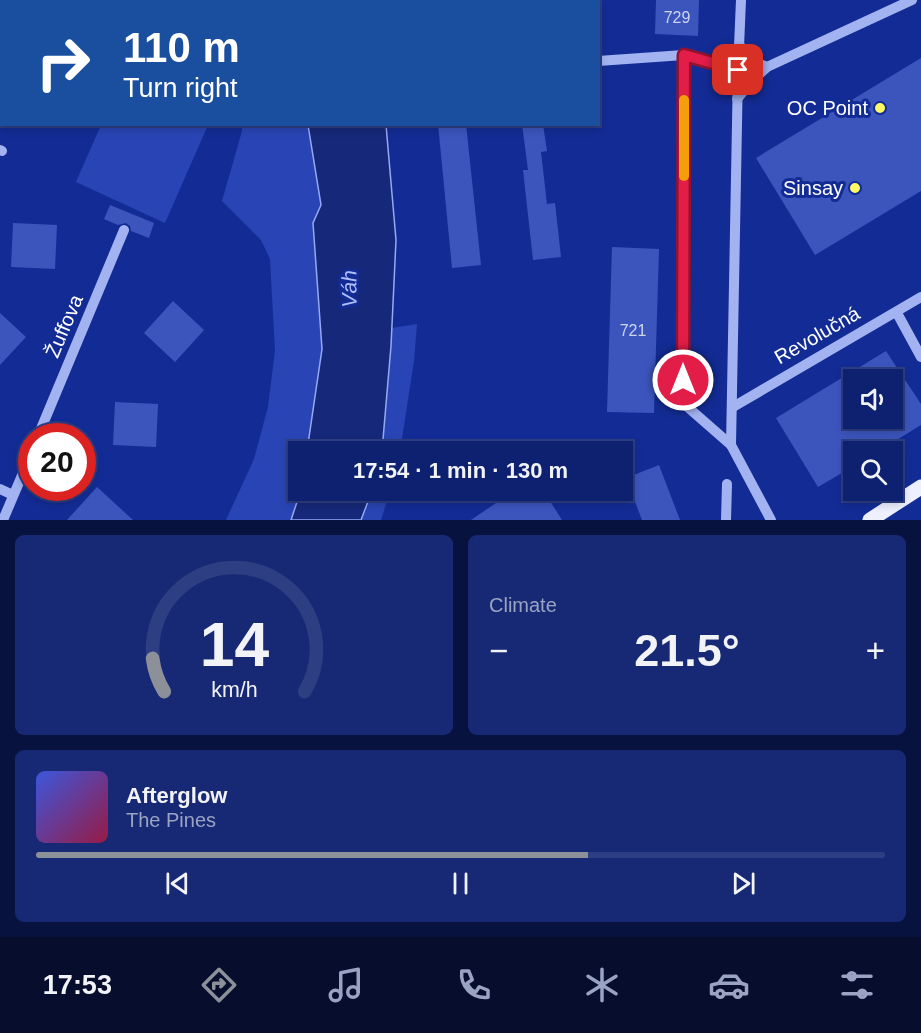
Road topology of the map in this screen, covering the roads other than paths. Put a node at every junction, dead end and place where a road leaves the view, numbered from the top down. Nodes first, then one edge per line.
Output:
1 (741, 0) edge
2 (914, 0) edge
3 (921, 1) edge
4 (739, 45) junction
5 (684, 55) junction
6 (600, 61) edge
7 (767, 67) junction
8 (738, 70) junction
9 (737, 99) junction
10 (124, 230) dead end
11 (921, 297) edge
12 (897, 313) junction
13 (921, 357) edge
14 (733, 407) junction
15 (43, 423) edge
16 (731, 445) junction
17 (18, 484) edge
18 (727, 484) dead end
19 (921, 487) edge
20 (0, 489) edge
21 (13, 495) junction
22 (875, 519) edge
23 (3, 520) edge
24 (726, 520) edge
25 (771, 520) edge

1 - 4 street
2 - 3 street
2 - 7 street
4 - 7 street
4 - 8 street
5 - 6 street
5 - 8 street
5 - 16 street
7 - 9 street
8 - 9 street
9 - 14 street
10 - 15 street, Žuffova
11 - 12 street, Revolučná
12 - 13 street
12 - 14 street, Revolučná
14 - 16 street
16 - 25 street
17 - 21 street
18 - 24 street
19 - 22 main road
20 - 21 street
21 - 23 street

